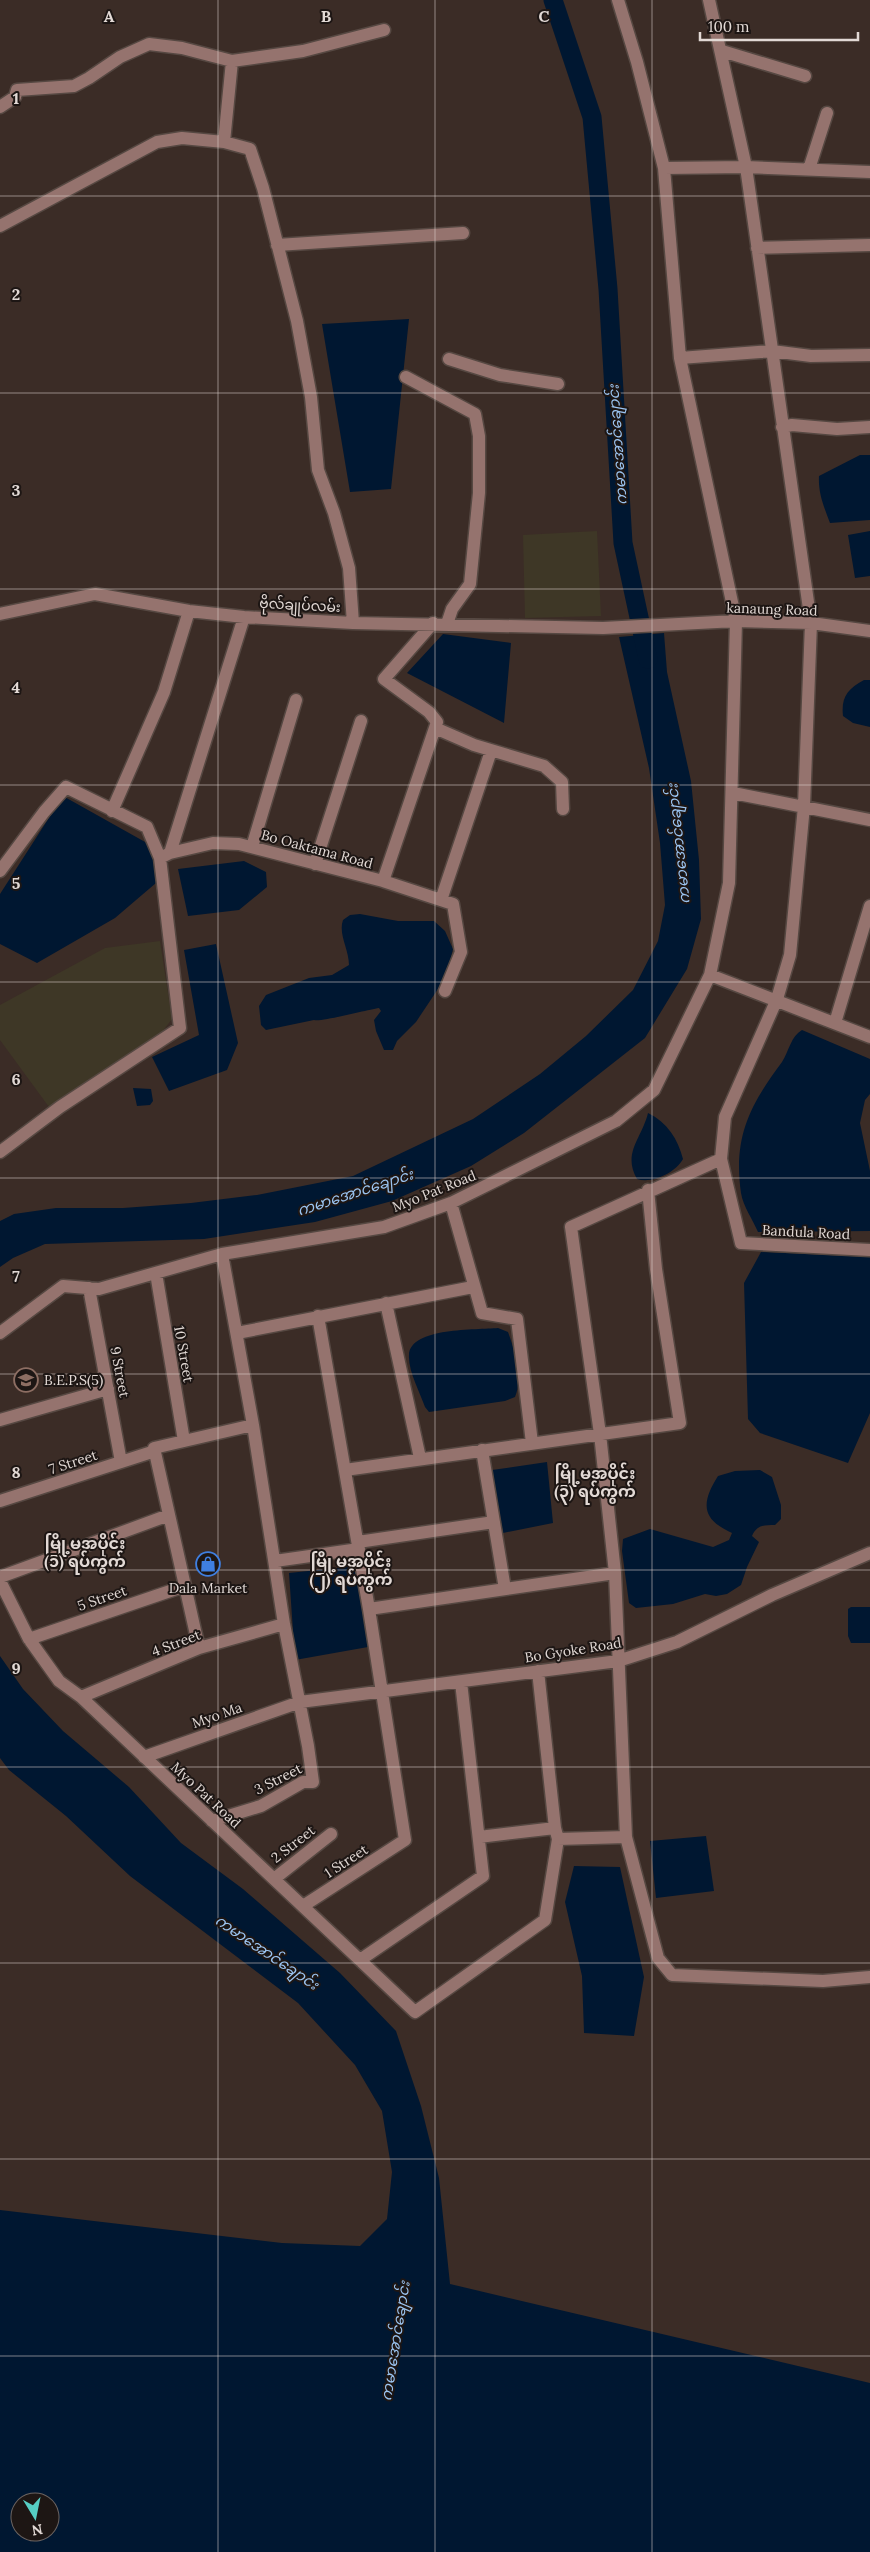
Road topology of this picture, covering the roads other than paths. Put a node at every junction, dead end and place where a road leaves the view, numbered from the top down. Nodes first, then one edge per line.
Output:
1 (618, 0) edge
2 (709, 0) edge
3 (384, 30) dead end
4 (722, 51) junction
5 (232, 61) junction
6 (805, 76) dead end
7 (0, 107) edge
8 (828, 113) dead end
9 (224, 142) junction
10 (746, 167) junction
11 (664, 168) junction
12 (809, 168) junction
13 (870, 172) edge
14 (0, 226) edge
15 (463, 233) dead end
16 (277, 245) junction
17 (870, 245) edge
18 (757, 248) junction
19 (772, 351) junction
20 (870, 354) edge
21 (680, 358) junction
22 (449, 359) dead end
23 (406, 377) dead end
24 (558, 384) dead end
25 (782, 426) junction
26 (870, 427) edge
27 (189, 611) junction
28 (0, 614) edge
29 (244, 617) junction
30 (736, 621) junction
31 (353, 623) junction
32 (810, 623) junction
33 (433, 624) junction
34 (447, 624) junction
35 (603, 628) joint
36 (870, 631) edge
37 (296, 700) dead end
38 (361, 721) dead end
39 (435, 728) junction
40 (491, 751) junction
41 (733, 793) junction
42 (804, 806) junction
43 (563, 809) dead end
44 (112, 811) junction
45 (870, 820) edge
46 (252, 847) junction
47 (165, 855) junction
48 (315, 864) junction
49 (0, 871) edge
50 (383, 881) junction
51 (441, 900) junction
52 (869, 912) edge
53 (710, 975) junction
54 (445, 991) dead end
55 (777, 999) junction
56 (835, 1023) junction
57 (870, 1037) edge
58 (0, 1152) edge
59 (721, 1159) junction
60 (648, 1190) junction
61 (451, 1203) junction
62 (870, 1250) edge
63 (222, 1254) junction
64 (156, 1273) junction
65 (473, 1287) junction
66 (89, 1288) junction
67 (386, 1303) junction
68 (318, 1316) junction
69 (0, 1333) edge
70 (237, 1333) junction
71 (108, 1389) junction
72 (0, 1420) edge
73 (253, 1425) junction
74 (600, 1434) junction
75 (184, 1441) junction
76 (532, 1443) junction
77 (482, 1450) junction
78 (155, 1452) junction
79 (420, 1458) junction
80 (121, 1462) junction
81 (346, 1470) junction
82 (0, 1501) edge
83 (169, 1515) junction
84 (494, 1522) junction
85 (358, 1545) junction
86 (870, 1552) edge
87 (275, 1561) junction
88 (615, 1573) junction
89 (0, 1577) edge
90 (0, 1581) edge
91 (185, 1586) junction
92 (505, 1589) junction
93 (369, 1609) junction
94 (284, 1624) junction
95 (29, 1638) junction
96 (199, 1648) junction
97 (618, 1660) junction
98 (538, 1671) junction
99 (461, 1682) junction
100 (380, 1691) junction
101 (81, 1697) junction
102 (300, 1702) junction
103 (144, 1757) junction
104 (212, 1820) junction
105 (331, 1834) dead end
106 (557, 1834) junction
107 (479, 1837) junction
108 (626, 1837) junction
109 (274, 1878) junction
110 (303, 1906) junction
111 (360, 1960) junction
112 (870, 1977) edge

1 - 11 street, Myo Pat Road
2 - 4 street
3 - 5 street
4 - 6 street
4 - 10 street
5 - 7 street
5 - 9 street
8 - 12 street
9 - 14 street
9 - 16 street
10 - 11 street
10 - 12 street
10 - 18 street
11 - 21 street, Myo Pat Road
12 - 13 street
15 - 16 street
16 - 31 street
17 - 18 street
18 - 19 street
19 - 20 street
19 - 21 street
19 - 25 street
21 - 30 street, Myo Pat Road
22 - 24 street
23 - 34 street
25 - 26 street
25 - 32 street
27 - 28 street, ဗိုလ်ချုပ်လမ်း
27 - 29 street, ဗိုလ်ချုပ်လမ်း
27 - 44 street
29 - 31 street, ဗိုလ်ချုပ်လမ်း
29 - 47 street
30 - 32 street, kanaung Road
30 - 35 street, kanaung Road
30 - 41 street, Myo Pat Road
31 - 33 street, ဗိုလ်ချုပ်လမ်း
32 - 36 street, kanaung Road
32 - 42 street
33 - 34 street, ဗိုလ်ချုပ်လမ်း
33 - 39 street
34 - 35 street, ဗိုလ်ချုပ်လမ်း
37 - 46 street
38 - 48 street
39 - 40 street
39 - 50 street, Bo Oaktama Road
40 - 43 street
40 - 51 street
41 - 42 street
41 - 53 street, Myo Pat Road
42 - 45 street
42 - 55 street
44 - 47 street
44 - 49 street
46 - 47 street, Bo Oaktama Road
46 - 48 street, Bo Oaktama Road
47 - 58 street
48 - 50 street, Bo Oaktama Road
50 - 51 street
51 - 54 street
52 - 56 street
53 - 55 street
53 - 61 street, Myo Pat Road
55 - 56 street
55 - 59 street
56 - 57 street
59 - 60 street
59 - 62 street, Bandula Road
60 - 74 street
60 - 74 street
61 - 63 street, Myo Pat Road
61 - 65 street
63 - 64 street, Myo Pat Road
63 - 70 street
64 - 66 street, Myo Pat Road
64 - 75 street, 10 Street
65 - 67 street
65 - 76 street
66 - 69 street, Myo Pat Road
66 - 71 street, 9 Street
67 - 68 street
67 - 79 street
68 - 70 street
68 - 81 street
70 - 73 street
71 - 72 street
71 - 80 street, 9 Street
73 - 75 street
73 - 87 street
74 - 76 street
74 - 88 street
75 - 78 street, 7 Street
76 - 77 street
77 - 79 street
77 - 84 street
78 - 80 street, 7 Street
78 - 83 street
79 - 81 street
80 - 82 street, 7 Street
81 - 85 street
83 - 89 street
83 - 91 street
84 - 85 street
84 - 92 street
85 - 87 street
85 - 93 street
86 - 97 street, Bo Gyoke Road
87 - 94 street
88 - 92 street
88 - 97 street
90 - 95 street, Myo Pat Road
91 - 95 street, 5 Street
91 - 96 street
92 - 93 street
93 - 100 street
94 - 96 street, 4 Street
94 - 102 street
95 - 101 street, Myo Pat Road
96 - 101 street, 4 Street
97 - 98 street, Bo Gyoke Road
97 - 108 street
98 - 99 street, Bo Gyoke Road
98 - 106 street
99 - 100 street, Bo Gyoke Road
99 - 107 street
100 - 102 street, Myo Ma
100 - 110 street, 1 Street
101 - 103 street, Myo Pat Road
102 - 103 street, Myo Ma
102 - 104 street, 3 Street
103 - 104 street, Myo Pat Road
104 - 109 street, Myo Pat Road
105 - 109 street, 2 Street
106 - 107 street
106 - 108 street
106 - 111 street, Myo Pat Road
107 - 111 street
108 - 112 street
109 - 110 street, Myo Pat Road
110 - 111 street, Myo Pat Road

